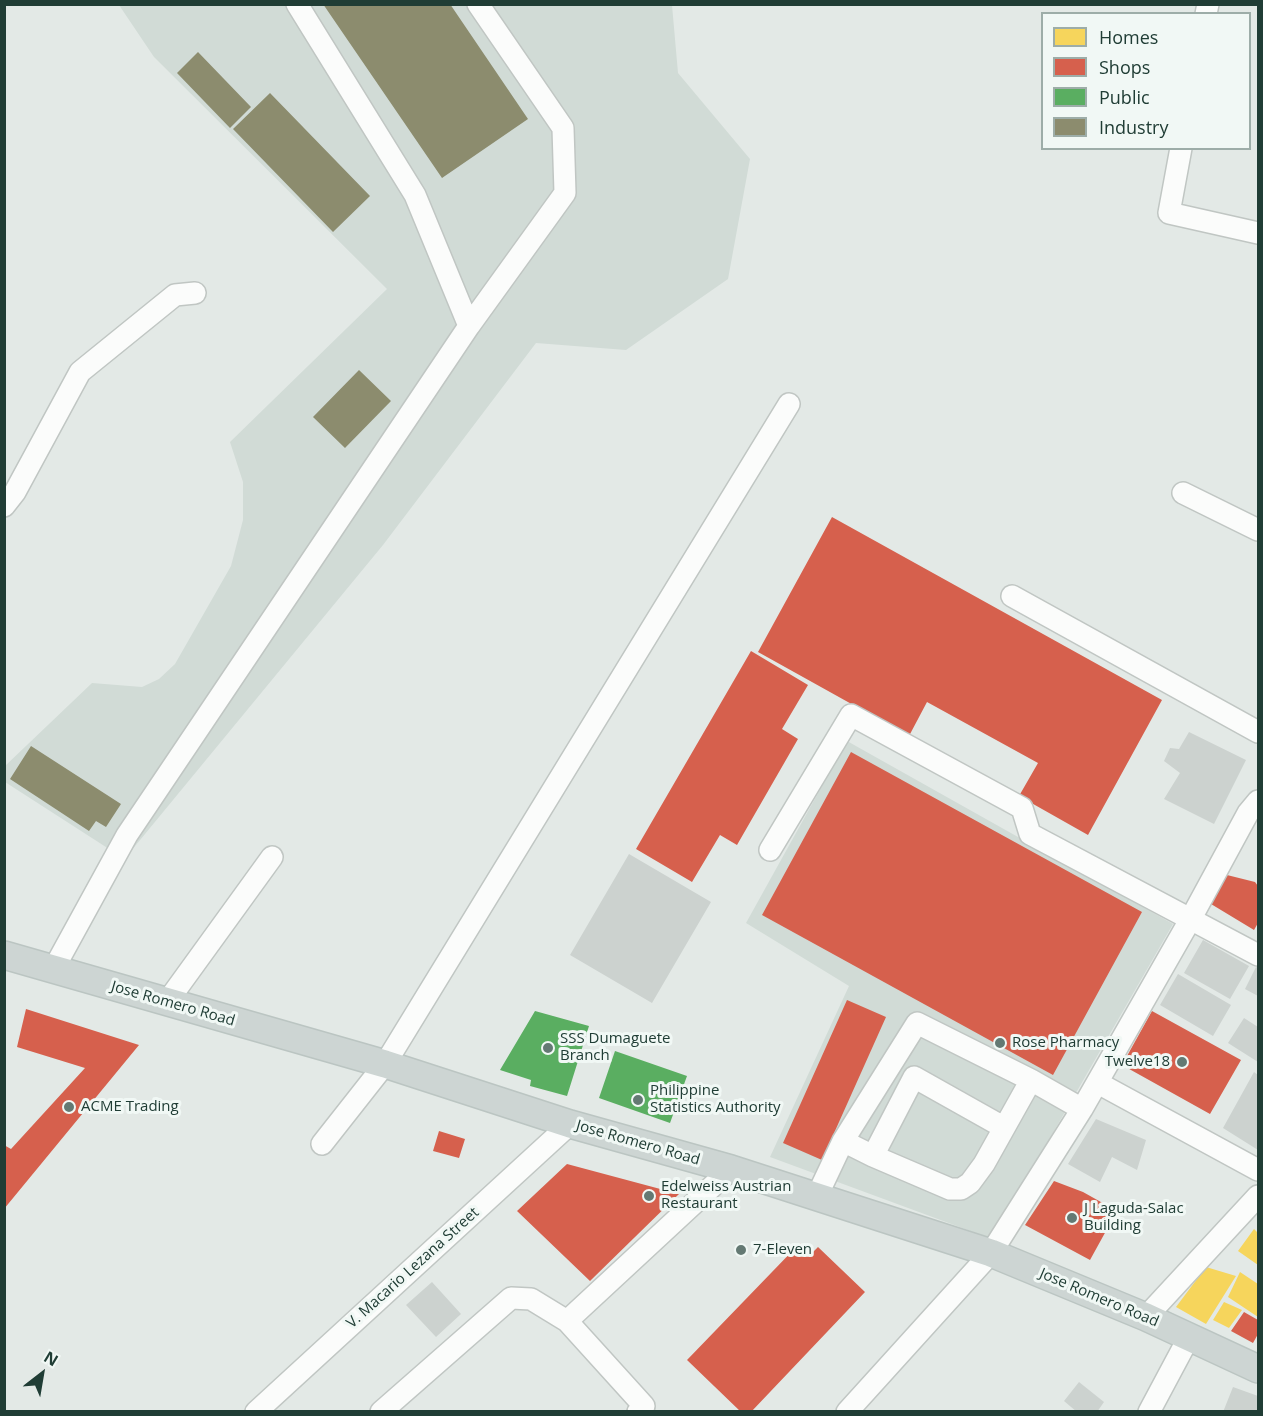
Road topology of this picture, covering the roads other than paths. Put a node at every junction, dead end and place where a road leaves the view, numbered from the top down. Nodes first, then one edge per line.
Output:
1 (297, 4) edge
2 (478, 4) edge
3 (1181, 150) edge
4 (1258, 232) edge
5 (195, 293) dead end
6 (469, 326) junction
7 (789, 404) dead end
8 (1183, 494) dead end
9 (4, 506) edge
10 (1258, 530) edge
11 (1012, 596) dead end
12 (1258, 732) edge
13 (1258, 801) edge
14 (770, 850) dead end
15 (272, 857) dead end
16 (1190, 920) junction
17 (4, 955) edge
18 (1258, 955) edge
19 (53, 970) junction
20 (167, 1002) junction
21 (385, 1064) junction
22 (1031, 1080) junction
23 (1098, 1083) junction
24 (1082, 1109) junction
25 (570, 1124) junction
26 (1003, 1127) junction
27 (843, 1140) junction
28 (322, 1144) dead end
29 (873, 1156) junction
30 (730, 1169) junction
31 (1258, 1170) edge
32 (817, 1196) junction
33 (1258, 1196) edge
34 (990, 1253) junction
35 (1146, 1317) junction
36 (567, 1321) junction
37 (1189, 1337) junction
38 (1258, 1369) edge
39 (256, 1412) edge
40 (381, 1412) edge
41 (638, 1412) edge
42 (847, 1412) edge
43 (1149, 1412) edge

1 - 6 street
2 - 6 street
3 - 4 street
5 - 9 street
6 - 19 street
7 - 21 street
8 - 10 street
11 - 12 street
13 - 16 street
14 - 16 street
15 - 20 street
16 - 18 street
16 - 23 street
17 - 19 main road, Jose Romero Road
19 - 20 main road, Jose Romero Road
20 - 21 main road, Jose Romero Road
21 - 25 main road, Jose Romero Road
21 - 28 street
22 - 24 street
22 - 26 street
22 - 27 street
23 - 24 street
23 - 31 street
24 - 34 street
25 - 30 main road, Jose Romero Road
25 - 39 street, V. Macario Lezana Street
26 - 29 street
26 - 29 street
27 - 29 street
27 - 32 street
30 - 32 main road, Jose Romero Road
30 - 36 street
32 - 34 main road, Jose Romero Road
33 - 35 street
34 - 35 main road, Jose Romero Road
34 - 42 street
35 - 37 main road, Jose Romero Road
36 - 40 street
36 - 41 street
37 - 38 main road, Jose Romero Road
37 - 43 street

